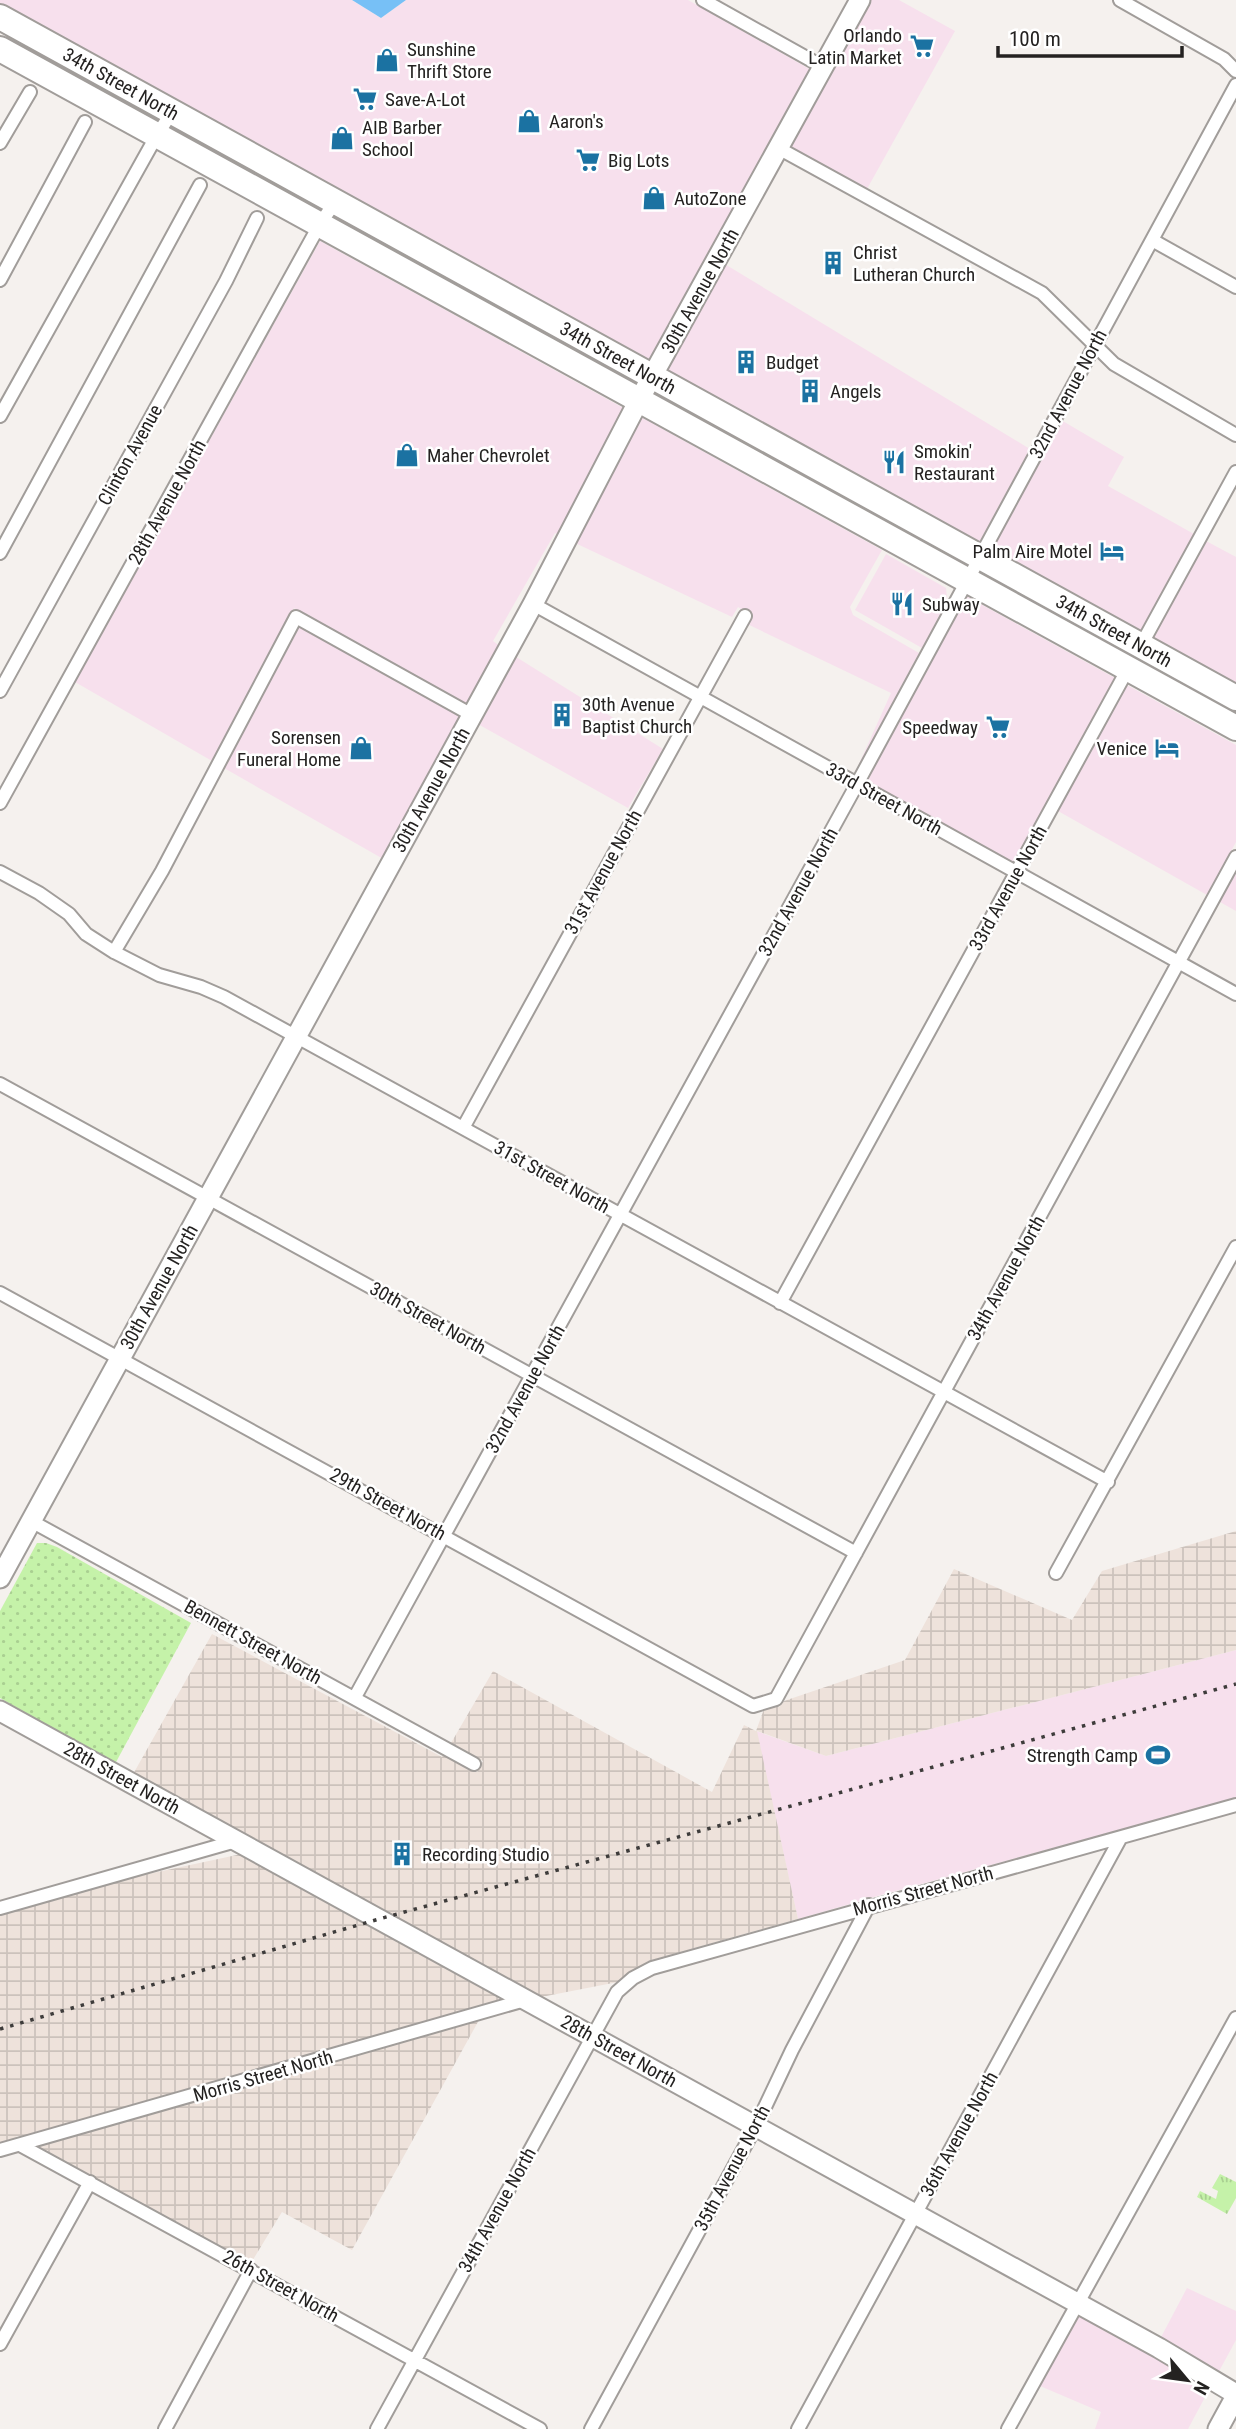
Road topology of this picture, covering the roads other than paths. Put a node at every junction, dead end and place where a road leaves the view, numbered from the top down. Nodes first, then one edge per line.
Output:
1 (703, 0) edge
2 (860, 0) edge
3 (1120, 0) edge
4 (1, 20) edge
5 (0, 49) edge
6 (823, 67) junction
7 (1236, 71) edge
8 (1236, 85) edge
9 (30, 92) dead end
10 (172, 112) junction
11 (85, 122) dead end
12 (157, 135) junction
13 (0, 143) edge
14 (780, 149) junction
15 (200, 185) dead end
16 (335, 202) junction
17 (257, 218) dead end
18 (320, 225) junction
19 (1152, 240) junction
20 (0, 280) edge
21 (1236, 287) edge
22 (1095, 343) junction
23 (653, 377) junction
24 (639, 400) junction
25 (0, 416) edge
26 (1236, 435) edge
27 (823, 471) junction
28 (1236, 472) edge
29 (811, 494) junction
30 (0, 553) edge
31 (979, 557) junction
32 (966, 580) junction
33 (533, 604) junction
34 (745, 616) dead end
35 (1141, 646) junction
36 (1128, 669) junction
37 (0, 691) edge
38 (699, 697) junction
39 (1236, 698) edge
40 (472, 715) junction
41 (1236, 728) edge
42 (857, 784) junction
43 (0, 803) edge
44 (1236, 857) edge
45 (0, 872) edge
46 (1017, 873) junction
47 (114, 952) junction
48 (1180, 963) junction
49 (1236, 994) edge
50 (296, 1037) junction
51 (0, 1084) edge
52 (463, 1128) junction
53 (208, 1199) junction
54 (621, 1214) junction
55 (1236, 1247) edge
56 (0, 1293) edge
57 (780, 1303) junction
58 (120, 1358) junction
59 (532, 1375) junction
60 (944, 1391) junction
61 (1108, 1482) junction
62 (31, 1521) junction
63 (444, 1535) junction
64 (856, 1553) junction
65 (1056, 1573) dead end
66 (0, 1578) edge
67 (355, 1697) junction
68 (776, 1699) joint
69 (0, 1711) edge
70 (474, 1764) dead end
71 (1236, 1805) edge
72 (1120, 1839) junction
73 (236, 1841) junction
74 (869, 1905) junction
75 (0, 1908) edge
76 (617, 1992) joint
77 (525, 2000) junction
78 (1236, 2018) edge
79 (593, 2036) junction
80 (756, 2126) junction
81 (20, 2144) junction
82 (0, 2150) edge
83 (90, 2182) junction
84 (915, 2214) junction
85 (251, 2270) junction
86 (1077, 2302) junction
87 (0, 2344) edge
88 (415, 2360) junction
89 (1236, 2395) edge
90 (165, 2429) edge
91 (377, 2429) edge
92 (540, 2429) edge
93 (591, 2429) edge
94 (798, 2429) edge
95 (1008, 2429) edge
96 (1218, 2429) edge

1 - 6 street
2 - 6 street, 30th Avenue North
3 - 7 street
4 - 10 highway, 34th Street North
5 - 12 highway, 34th Street North
6 - 14 street, 30th Avenue North
8 - 19 street, 32nd Avenue North
9 - 13 street
10 - 12 street
10 - 16 highway, 34th Street North
11 - 20 street
12 - 18 highway, 34th Street North
12 - 25 street
14 - 22 street
14 - 23 street, 30th Avenue North
15 - 30 street
16 - 18 street, 28th Avenue North
16 - 23 highway, 34th Street North
17 - 37 street, Clinton Avenue
18 - 24 highway, 34th Street North
18 - 43 street, 28th Avenue North
19 - 21 street
19 - 22 street, 32nd Avenue North
22 - 26 street
22 - 31 street, 32nd Avenue North
23 - 24 street, 30th Avenue North
23 - 27 highway, 34th Street North
24 - 29 highway, 34th Street North
24 - 33 street, 30th Avenue North
27 - 29 street
27 - 31 highway, 34th Street North
28 - 35 street, 33rd Avenue North
29 - 32 highway, 34th Street North
31 - 32 street, 32nd Avenue North
31 - 35 highway, 34th Street North
32 - 36 highway, 34th Street North
32 - 42 street, 32nd Avenue North
33 - 38 street, 33rd Street North
33 - 40 street, 30th Avenue North
34 - 38 street, 31st Avenue North
35 - 36 street, 33rd Avenue North
35 - 39 highway, 34th Street North
36 - 41 highway, 34th Street North
36 - 46 street, 33rd Avenue North
38 - 42 street, 33rd Street North
38 - 52 street, 31st Avenue North
40 - 47 street
40 - 50 street, 30th Avenue North
42 - 46 street, 33rd Street North
42 - 54 street, 32nd Avenue North
44 - 48 street, 34th Avenue North
45 - 47 street, 31st Street North
46 - 48 street, 33rd Street North
46 - 57 street, 33rd Avenue North
47 - 50 street, 31st Street North
48 - 49 street, 33rd Street North
48 - 60 street, 34th Avenue North
50 - 52 street, 31st Street North
50 - 53 street, 30th Avenue North
51 - 53 street, 30th Street North
52 - 54 street, 31st Street North
53 - 58 street, 30th Avenue North
53 - 59 street, 30th Street North
54 - 57 street, 31st Street North
54 - 59 street, 32nd Avenue North
55 - 61 street
56 - 58 street, 29th Street North
57 - 60 street, 31st Street North
58 - 62 street, 30th Avenue North
58 - 63 street, 29th Street North
59 - 63 street, 32nd Avenue North
59 - 64 street, 30th Street North
60 - 61 street, 31st Street North
60 - 64 street, 34th Avenue North
61 - 65 street
62 - 66 street, 30th Avenue North
62 - 67 street, Bennett Street North
63 - 67 street, 32nd Avenue North
63 - 68 street, 29th Street North
64 - 68 street, 34th Avenue North
67 - 70 street, Bennett Street North
69 - 73 street, 28th Street North
71 - 72 street, Morris Street North
72 - 74 street, Morris Street North
72 - 84 street, 36th Avenue North
73 - 75 street
73 - 77 street, 28th Street North
74 - 76 street, Morris Street North
74 - 80 street, 35th Avenue North
76 - 79 street, 34th Avenue North
77 - 79 street, 28th Street North
77 - 81 street, Morris Street North
78 - 86 street
79 - 80 street, 28th Street North
79 - 88 street, 34th Avenue North
80 - 84 street, 28th Street North
80 - 93 street, 35th Avenue North
81 - 82 street, Morris Street North
81 - 83 street, 26th Street North
83 - 85 street, 26th Street North
83 - 87 street
84 - 86 street, 28th Street North
84 - 94 street, 36th Avenue North
85 - 88 street, 26th Street North
85 - 90 street
86 - 89 street, 28th Street North
86 - 95 street
88 - 91 street, 34th Avenue North
88 - 92 street, 26th Street North
89 - 96 street

